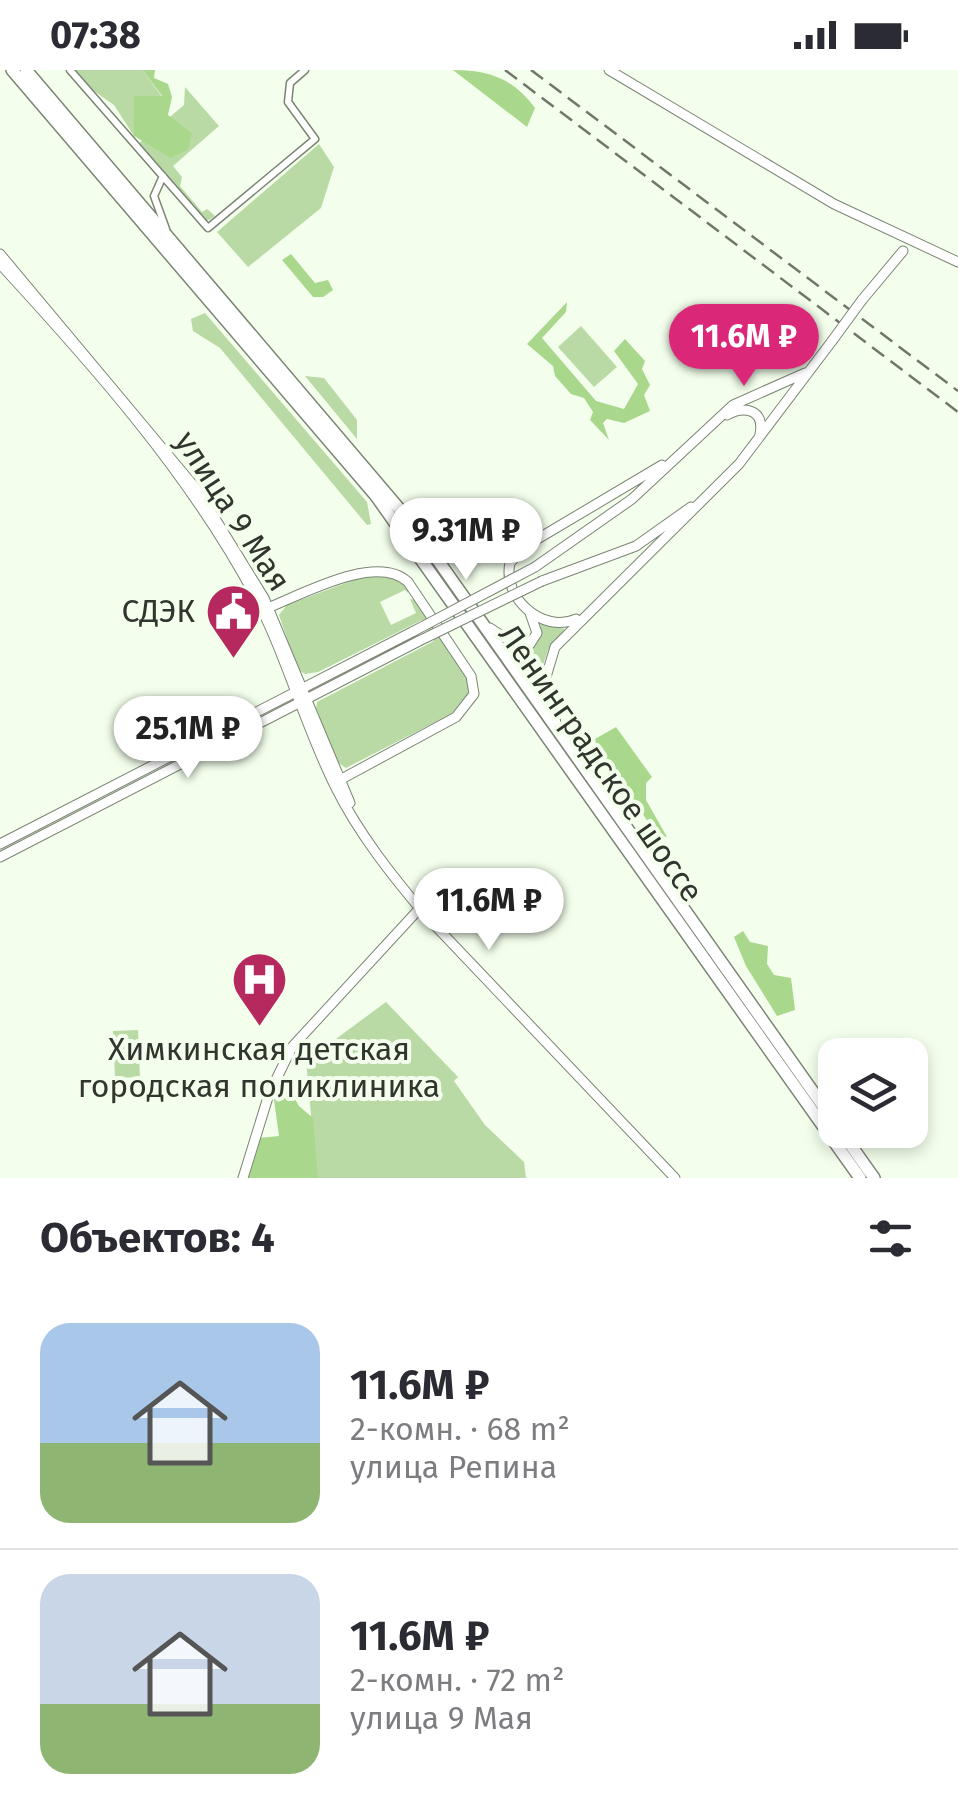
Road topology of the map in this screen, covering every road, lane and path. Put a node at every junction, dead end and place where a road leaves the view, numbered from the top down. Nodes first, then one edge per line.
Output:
1 (12, 70) edge
2 (26, 70) edge
3 (70, 70) edge
4 (306, 70) edge
5 (609, 70) edge
6 (163, 176) junction
7 (168, 234) junction
8 (903, 244) junction
9 (0, 254) edge
10 (958, 262) edge
11 (0, 264) edge
12 (814, 364) junction
13 (708, 426) junction
14 (754, 446) junction
15 (684, 448) junction
16 (709, 493) junction
17 (265, 609) junction
18 (529, 610) junction
19 (586, 614) junction
20 (482, 622) junction
21 (417, 636) junction
22 (299, 690) junction
23 (303, 701) junction
24 (559, 730) junction
25 (336, 782) junction
26 (0, 844) edge
27 (0, 857) edge
28 (420, 908) junction
29 (818, 1099) edge
30 (853, 1148) edge
31 (243, 1178) edge
32 (675, 1178) edge
33 (860, 1178) edge
34 (874, 1178) edge

1 - 33 highway, Ленинградское шоссе
2 - 7 highway, Ленинградское шоссе
3 - 6 street
4 - 6 street
5 - 8 street
6 - 7 street
7 - 20 highway, Ленинградское шоссе
8 - 10 street
8 - 12 street, bridge
9 - 17 street, улица 9 Мая
11 - 17 street, улица 9 Мая
12 - 13 street
12 - 14 street
13 - 14 street
13 - 15 street
14 - 16 street
15 - 18 street
15 - 21 street, bridge
16 - 19 street
16 - 21 street, bridge
17 - 22 street, улица 9 Мая
17 - 25 street
18 - 19 street
18 - 20 street
19 - 24 street
20 - 24 highway, Ленинградское шоссе
21 - 22 street
21 - 23 street
22 - 23 street, улица 9 Мая
22 - 26 street
23 - 25 street, улица 9 Мая
23 - 27 street
24 - 29 highway, Ленинградское шоссе
25 - 28 street, улица 9 Мая
28 - 31 street
28 - 32 street, улица 9 Мая
30 - 34 highway

